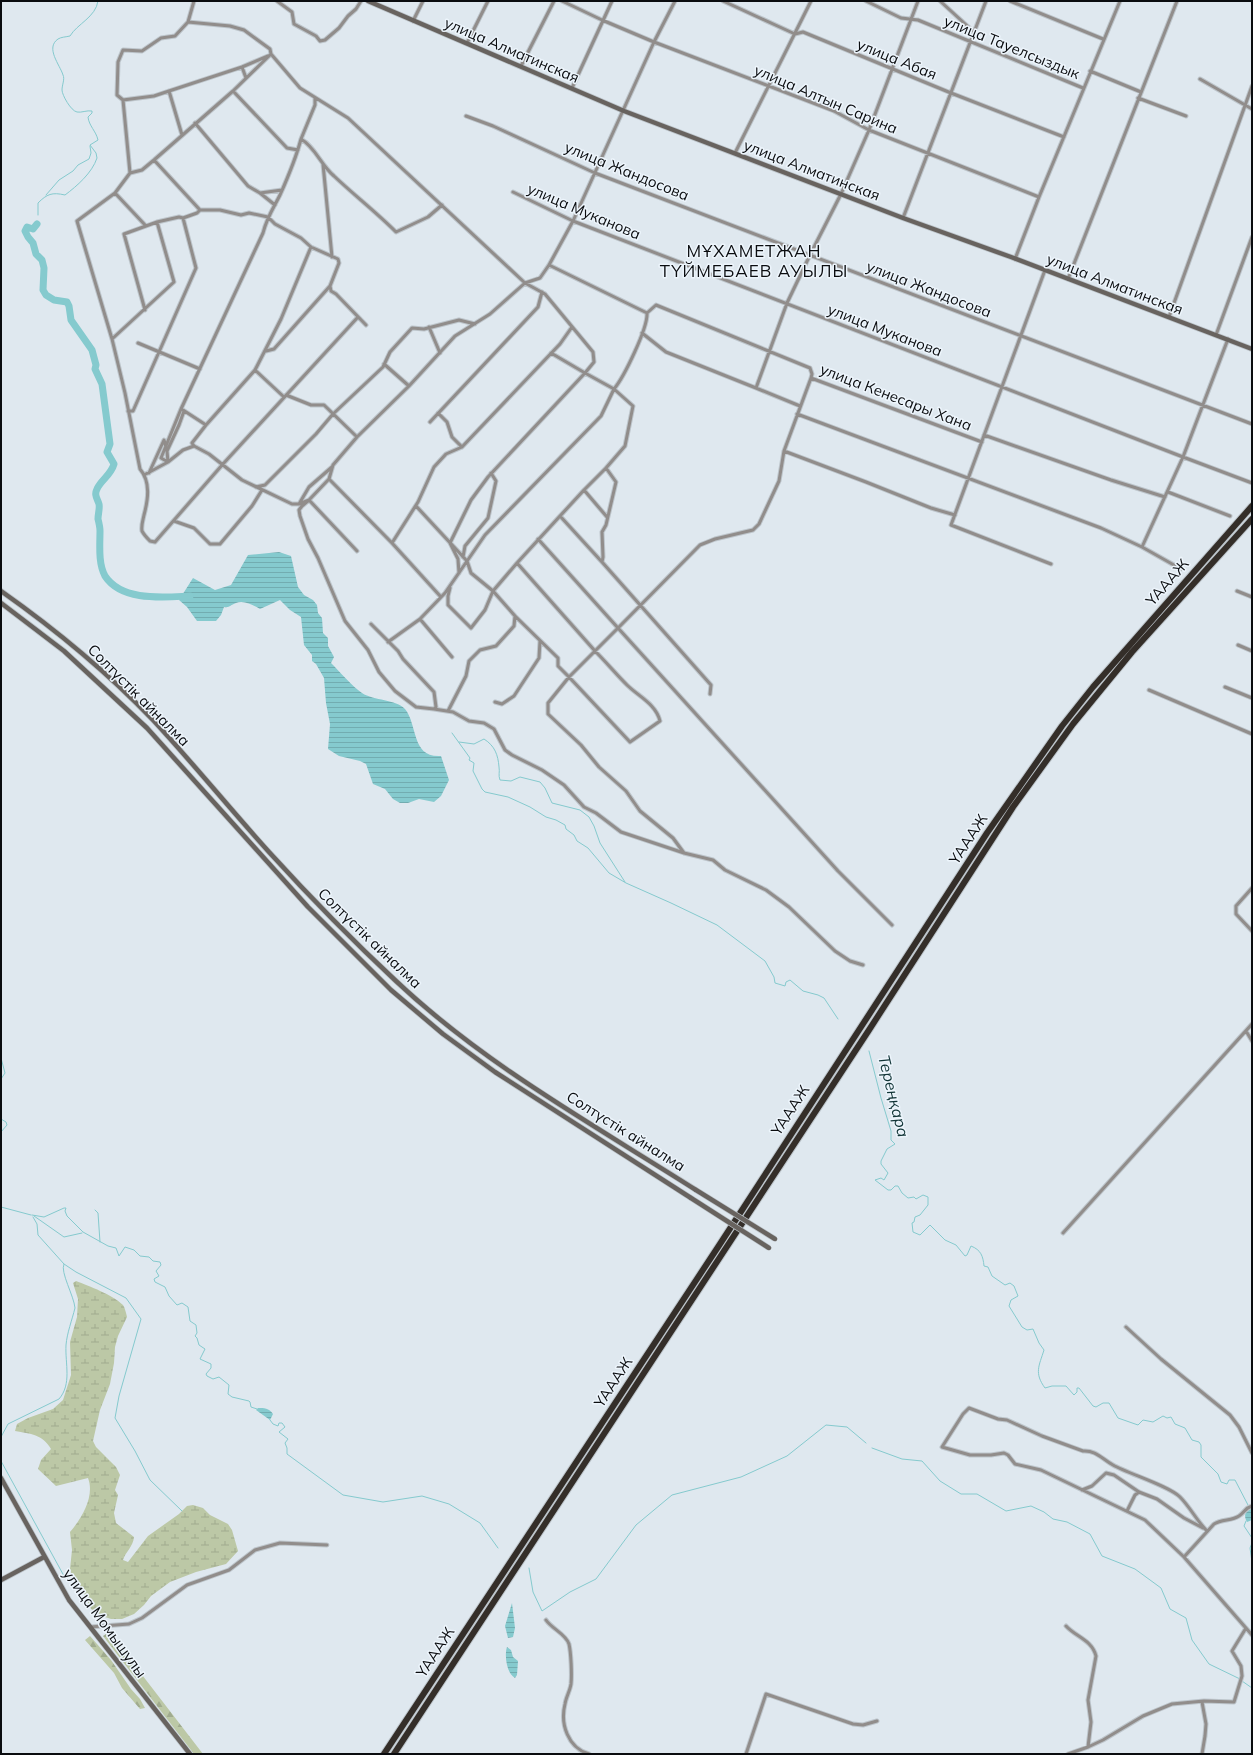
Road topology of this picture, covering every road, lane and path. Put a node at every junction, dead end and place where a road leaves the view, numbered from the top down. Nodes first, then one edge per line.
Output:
1 (194, 1) edge
2 (277, 1) edge
3 (360, 1) edge
4 (368, 1) edge
5 (423, 1) edge
6 (488, 1) edge
7 (554, 1) edge
8 (562, 1) edge
9 (612, 1) edge
10 (676, 1) edge
11 (723, 1) edge
12 (811, 1) edge
13 (866, 1) edge
14 (918, 1) edge
15 (940, 1) edge
16 (986, 1) edge
17 (1010, 1) edge
18 (1120, 1) edge
19 (1177, 1) edge
20 (910, 18) junction
21 (602, 20) junction
22 (413, 21) junction
23 (188, 22) junction
24 (975, 33) junction
25 (795, 34) junction
26 (1103, 39) junction
27 (654, 42) junction
28 (467, 43) junction
29 (971, 43) junction
30 (271, 54) junction
31 (521, 66) junction
32 (242, 67) junction
33 (891, 69) junction
34 (1090, 71) junction
35 (246, 78) junction
36 (1200, 80) dead end
37 (769, 86) junction
38 (1252, 86) edge
39 (572, 88) junction
40 (1083, 88) junction
41 (169, 91) junction
42 (233, 91) junction
43 (1140, 92) junction
44 (951, 93) junction
45 (315, 98) junction
46 (1138, 98) junction
47 (123, 100) junction
48 (1245, 105) junction
49 (1252, 109) edge
50 (624, 110) junction
51 (466, 116) dead end
52 (1186, 116) dead end
53 (195, 123) junction
54 (869, 130) junction
55 (182, 135) junction
56 (1064, 137) junction
57 (301, 139) junction
58 (298, 150) junction
59 (734, 153) junction
60 (928, 153) junction
61 (154, 160) junction
62 (323, 164) junction
63 (130, 173) junction
64 (595, 173) junction
65 (282, 190) junction
66 (115, 192) junction
67 (513, 192) dead end
68 (260, 193) junction
69 (841, 194) junction
70 (1039, 197) junction
71 (442, 205) junction
72 (275, 206) junction
73 (200, 210) junction
74 (268, 217) junction
75 (183, 218) junction
76 (903, 218) junction
77 (573, 221) junction
78 (157, 222) junction
79 (146, 226) junction
80 (1252, 237) edge
81 (311, 247) junction
82 (810, 255) junction
83 (332, 257) junction
84 (1016, 259) junction
85 (549, 265) junction
86 (1045, 270) junction
87 (1068, 279) junction
88 (525, 283) junction
89 (330, 286) junction
90 (542, 292) junction
91 (787, 303) junction
92 (145, 310) junction
93 (647, 313) junction
94 (358, 317) junction
95 (1169, 317) junction
96 (475, 324) junction
97 (366, 325) dead end
98 (430, 327) junction
99 (572, 327) junction
100 (642, 333) junction
101 (1216, 334) junction
102 (1021, 336) junction
103 (112, 339) junction
104 (1228, 339) junction
105 (138, 343) dead end
106 (1252, 349) edge
107 (266, 350) junction
108 (160, 352) junction
109 (769, 352) junction
110 (440, 353) junction
111 (551, 353) junction
112 (384, 364) junction
113 (200, 369) junction
114 (255, 370) junction
115 (585, 373) junction
116 (810, 378) junction
117 (409, 386) junction
118 (1001, 386) junction
119 (756, 388) junction
120 (614, 389) junction
121 (285, 396) junction
122 (1204, 405) junction
123 (800, 406) junction
124 (183, 410) junction
125 (128, 411) junction
126 (438, 413) junction
127 (333, 414) junction
128 (797, 414) junction
129 (430, 422) dead end
130 (1252, 424) edge
131 (206, 425) junction
132 (984, 435) junction
133 (357, 437) junction
134 (982, 442) junction
135 (166, 446) junction
136 (194, 446) junction
137 (462, 447) junction
138 (167, 451) junction
139 (784, 451) junction
140 (1183, 457) junction
141 (168, 462) junction
142 (223, 464) junction
143 (333, 465) junction
144 (606, 468) junction
145 (491, 473) junction
146 (146, 474) junction
147 (329, 479) junction
148 (969, 480) junction
149 (1252, 483) edge
150 (256, 487) junction
151 (262, 490) junction
152 (584, 490) junction
153 (1168, 492) junction
154 (1166, 497) junction
155 (309, 500) junction
156 (299, 504) junction
157 (416, 506) junction
158 (1252, 506) edge
159 (955, 515) junction
160 (560, 516) junction
161 (1230, 516) dead end
162 (606, 518) junction
163 (1252, 519) edge
164 (174, 521) junction
165 (538, 539) junction
166 (450, 543) junction
167 (392, 544) junction
168 (1142, 547) junction
169 (356, 551) dead end
170 (463, 557) junction
171 (467, 561) junction
172 (602, 562) junction
173 (517, 563) junction
174 (1051, 564) dead end
175 (1181, 569) dead end
176 (459, 573) junction
177 (452, 584) junction
178 (1, 591) edge
179 (493, 591) junction
180 (1237, 591) dead end
181 (441, 597) junction
182 (1252, 597) edge
183 (1, 603) edge
184 (640, 606) junction
185 (515, 616) junction
186 (420, 619) junction
187 (371, 624) dead end
188 (618, 628) junction
189 (540, 641) junction
190 (388, 642) junction
191 (1238, 645) dead end
192 (595, 650) junction
193 (1252, 651) edge
194 (452, 657) dead end
195 (569, 677) junction
196 (1225, 687) dead end
197 (1149, 690) dead end
198 (710, 694) dead end
199 (1252, 698) edge
200 (495, 702) dead end
201 (434, 709) junction
202 (448, 711) junction
203 (1252, 734) edge
204 (684, 853) junction
205 (1252, 888) edge
206 (892, 925) dead end
207 (1252, 931) edge
208 (863, 965) dead end
209 (1252, 1024) edge
210 (1246, 1031) junction
211 (1252, 1041) edge
212 (687, 1185) junction
213 (682, 1193) junction
214 (1063, 1233) dead end
215 (775, 1239) dead end
216 (769, 1248) dead end
217 (1126, 1327) dead end
218 (1252, 1453) edge
219 (1, 1478) edge
220 (1082, 1490) junction
221 (1139, 1492) junction
222 (1252, 1506) edge
223 (1127, 1511) junction
224 (1204, 1528) junction
225 (1207, 1531) junction
226 (327, 1545) dead end
227 (44, 1557) junction
228 (1184, 1557) junction
229 (1, 1580) edge
230 (546, 1620) dead end
231 (1066, 1626) dead end
232 (90, 1627) junction
233 (1246, 1628) junction
234 (1252, 1635) edge
235 (1202, 1702) junction
236 (877, 1721) dead end
237 (1088, 1747) junction
238 (190, 1754) edge
239 (384, 1754) edge
240 (394, 1754) edge
241 (589, 1754) edge
242 (746, 1754) edge
243 (1068, 1754) edge
244 (1202, 1754) edge

1 - 23 street
2 - 3 street
4 - 22 street, улица Алматинская
5 - 22 street
6 - 28 street
7 - 31 street
8 - 21 street, улица Алтын Сарина
9 - 21 street
10 - 27 street
11 - 25 street, улица Абая
12 - 25 street
13 - 20 street, улица Тауелсыздык
14 - 20 street
15 - 24 street
16 - 24 street
17 - 26 street
18 - 26 street
19 - 43 street
20 - 29 street, улица Тауелсыздык
20 - 33 street
21 - 27 street, улица Алтын Сарина
21 - 39 street
22 - 28 street, улица Алматинская
23 - 30 street
23 - 47 street
24 - 29 street
25 - 33 street, улица Абая
25 - 37 street
26 - 34 street
27 - 37 street, улица Алтын Сарина
27 - 50 street
28 - 31 street, улица Алматинская
29 - 40 street, улица Тауелсыздык
29 - 44 street
30 - 32 street
30 - 35 street
30 - 45 street
31 - 39 street, улица Алматинская
32 - 35 street
32 - 41 street
33 - 44 street, улица Абая
33 - 54 street
34 - 40 street
34 - 43 street
35 - 42 street
36 - 48 street
37 - 54 street, улица Алтын Сарина
37 - 59 street
38 - 48 street
39 - 50 street, улица Алматинская
40 - 56 street
41 - 47 street
41 - 55 street
42 - 53 street
42 - 58 street
43 - 46 street
44 - 56 street, улица Абая
44 - 60 street
45 - 57 street
45 - 71 street
46 - 52 street
46 - 87 street
47 - 63 street
48 - 49 street
48 - 95 street
50 - 59 street, улица Алматинская
50 - 64 street
51 - 64 street, улица Жандосова
53 - 55 street
53 - 68 street
54 - 60 street, улица Алтын Сарина
54 - 69 street
55 - 61 street
56 - 70 street
57 - 58 street
57 - 62 street
58 - 65 street
59 - 69 street, улица Алматинская
60 - 70 street, улица Алтын Сарина
60 - 76 street
61 - 63 street
61 - 73 street
62 - 71 street
62 - 83 street
63 - 66 street
64 - 77 street
64 - 82 street, улица Жандосова
65 - 68 street
65 - 72 street
66 - 79 street
66 - 103 street
67 - 77 street, улица Муканова
68 - 72 street
69 - 76 street, улица Алматинская
69 - 82 street
70 - 84 street
71 - 88 street
72 - 74 street
73 - 74 street
73 - 75 street
74 - 81 street
74 - 113 street
75 - 78 street
75 - 108 street
76 - 84 street, улица Алматинская
77 - 85 street
77 - 91 street, улица Муканова
78 - 79 street
78 - 92 street
79 - 92 street
80 - 101 street
81 - 83 street
81 - 107 street
82 - 91 street
82 - 102 street, улица Жандосова
83 - 89 street
84 - 86 street, улица Алматинская
85 - 88 street
85 - 93 street
86 - 87 street, улица Алматинская
86 - 102 street
87 - 95 street, улица Алматинская
88 - 90 street
88 - 96 street
89 - 94 street
89 - 107 street
90 - 99 street
90 - 126 street
91 - 109 street
91 - 118 street, улица Муканова
92 - 103 street
93 - 100 street
93 - 109 street, улица Кенесары Хана
94 - 97 street
94 - 121 street
95 - 101 street, улица Алматинская
96 - 98 street
96 - 110 street
98 - 110 street
98 - 112 street
99 - 111 street
99 - 115 street
100 - 119 street
100 - 120 street
101 - 104 street, улица Алматинская
102 - 118 street
102 - 122 street, улица Жандосова
103 - 125 street
104 - 106 street, улица Алматинская
104 - 122 street
105 - 108 street
107 - 114 street
108 - 113 street
108 - 125 street
109 - 116 street, улица Кенесары Хана
109 - 119 street
110 - 117 street
111 - 115 street
111 - 137 street
112 - 117 street
112 - 127 street
113 - 124 street
114 - 121 street
114 - 131 street
115 - 120 street
115 - 145 street
116 - 123 street
116 - 134 street, улица Кенесары Хана
117 - 133 street
118 - 132 street
118 - 140 street, улица Муканова
119 - 123 street
120 - 144 street
120 - 171 street
121 - 127 street
121 - 142 street
122 - 130 street, улица Жандосова
122 - 140 street
123 - 128 street
124 - 131 street
124 - 135 street
124 - 138 street
125 - 146 street
126 - 129 street
126 - 137 street
127 - 133 street
127 - 150 street
128 - 139 street
128 - 148 street
131 - 136 street
132 - 134 street
132 - 154 street
133 - 143 street
134 - 148 street
135 - 138 street
135 - 141 street
135 - 146 street
136 - 141 street
136 - 142 street
137 - 157 street
138 - 141 street
139 - 159 street
139 - 184 street
140 - 149 street, улица Муканова
140 - 153 street
141 - 146 street
142 - 150 street
142 - 164 street
143 - 147 street
143 - 156 street
144 - 152 street
144 - 162 street
145 - 166 street
145 - 170 street
146 - 164 street
147 - 155 street
147 - 167 street
148 - 159 street
148 - 168 street
150 - 151 street
151 - 156 street
151 - 164 street
152 - 160 street
152 - 162 street
153 - 154 street
153 - 161 street
154 - 168 street
155 - 156 street
155 - 169 street
155 - 201 street
157 - 166 street
157 - 167 street
158 - 239 highway, ҮАААЖ
159 - 174 street
160 - 165 street
160 - 172 street
162 - 172 street
163 - 240 highway, ҮАААЖ
165 - 173 street
165 - 188 street
166 - 170 street
166 - 176 street
167 - 181 street
168 - 175 street
170 - 171 street
171 - 176 street
171 - 179 street
172 - 184 street
173 - 179 street
173 - 192 street
176 - 177 street
177 - 179 street
177 - 181 street
178 - 212 street, Солтүстік айналма
179 - 185 street
180 - 182 street
181 - 186 street
183 - 213 street, Солтүстік айналма
184 - 188 street
184 - 198 street
185 - 189 street
185 - 202 street
186 - 190 street
186 - 194 street
187 - 190 street
188 - 192 street
188 - 206 street
189 - 195 street
189 - 200 street
190 - 201 street
191 - 193 street
192 - 195 street
192 - 195 street
195 - 204 street
196 - 199 street
197 - 203 street
201 - 202 street
202 - 204 street
204 - 208 street
205 - 207 street
209 - 210 street
210 - 211 street
210 - 214 street
212 - 213 street
212 - 215 street, Солтүстік айналма, bridge
213 - 216 street, Солтүстік айналма, bridge
217 - 218 street
219 - 227 street, улица Момышулы
220 - 221 street
220 - 223 street
220 - 224 street
221 - 223 street
221 - 224 street
222 - 225 street
223 - 228 street
224 - 225 street
225 - 228 street
226 - 232 street
227 - 229 street
227 - 232 street, улица Момышулы
228 - 233 street
230 - 241 street
231 - 237 street
232 - 238 street, улица Момышулы
233 - 234 street
233 - 235 street
235 - 237 street
235 - 244 street
236 - 242 street
237 - 243 street

